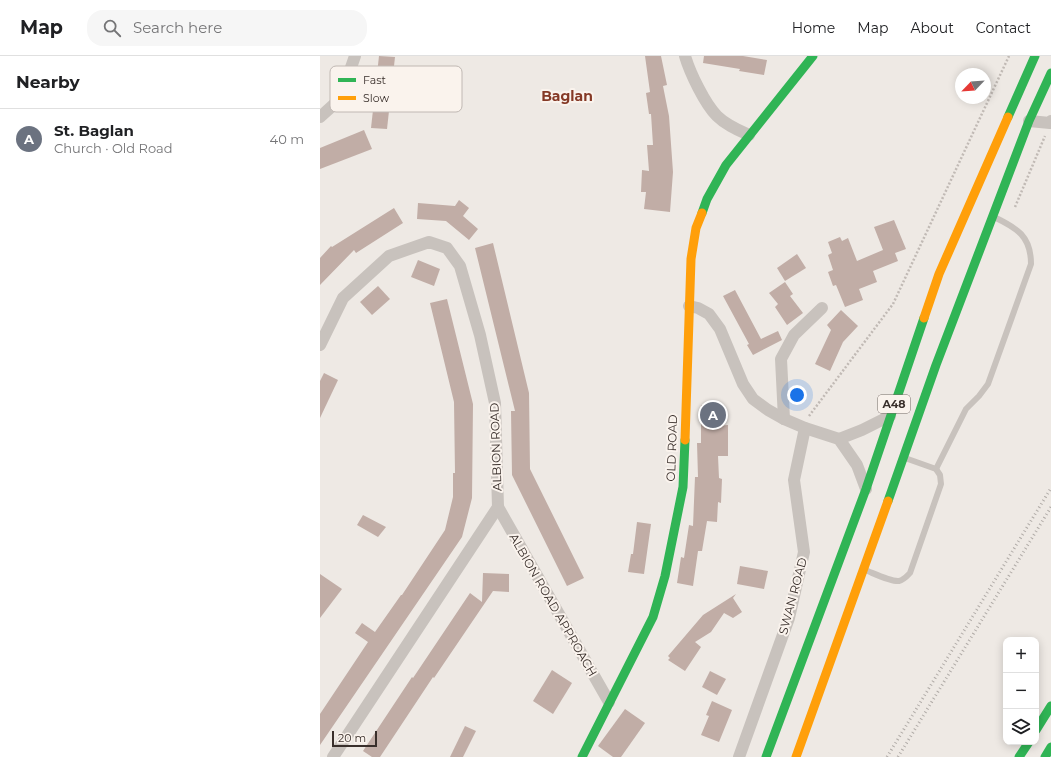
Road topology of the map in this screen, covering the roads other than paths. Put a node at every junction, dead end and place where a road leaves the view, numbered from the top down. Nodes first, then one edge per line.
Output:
1 (355, 56) edge
2 (685, 56) edge
3 (813, 56) edge
4 (1035, 56) edge
5 (352, 66) edge
6 (1051, 73) edge
7 (330, 108) edge
8 (320, 117) edge
9 (1030, 121) junction
10 (1051, 122) edge
11 (749, 135) junction
12 (993, 217) junction
13 (689, 306) junction
14 (822, 308) dead end
15 (320, 345) edge
16 (890, 416) junction
17 (784, 419) junction
18 (805, 428) junction
19 (839, 439) junction
20 (904, 457) junction
21 (936, 469) junction
22 (866, 489) junction
23 (498, 507) junction
24 (864, 569) junction
25 (609, 702) junction
26 (1051, 706) edge
27 (1039, 725) edge
28 (1027, 745) edge
29 (1051, 747) edge
30 (333, 757) edge
31 (582, 757) edge
32 (738, 757) edge
33 (766, 757) edge
34 (796, 757) edge
35 (1020, 757) edge
36 (1045, 757) edge

1 - 5 street
2 - 11 street
3 - 11 main road, OLD ROAD
4 - 16 main road, A48
6 - 9 main road, A48
7 - 8 street
9 - 10 street
9 - 12 main road, A48
11 - 13 main road, OLD ROAD
12 - 20 main road, A48
12 - 21 lane
13 - 17 street
13 - 25 main road, OLD ROAD
14 - 17 street
15 - 23 street, ALBION ROAD
16 - 19 street
16 - 22 main road, A48
17 - 18 street
18 - 19 street
18 - 32 street, SWAN ROAD
19 - 22 street
20 - 21 lane
20 - 24 main road, A48
21 - 24 lane
22 - 33 main road, A48
23 - 25 street, ALBION ROAD APPROACH
23 - 30 street, ALBION ROAD
24 - 34 main road, A48
25 - 31 main road, OLD ROAD
26 - 27 main road
28 - 35 main road
29 - 36 main road

